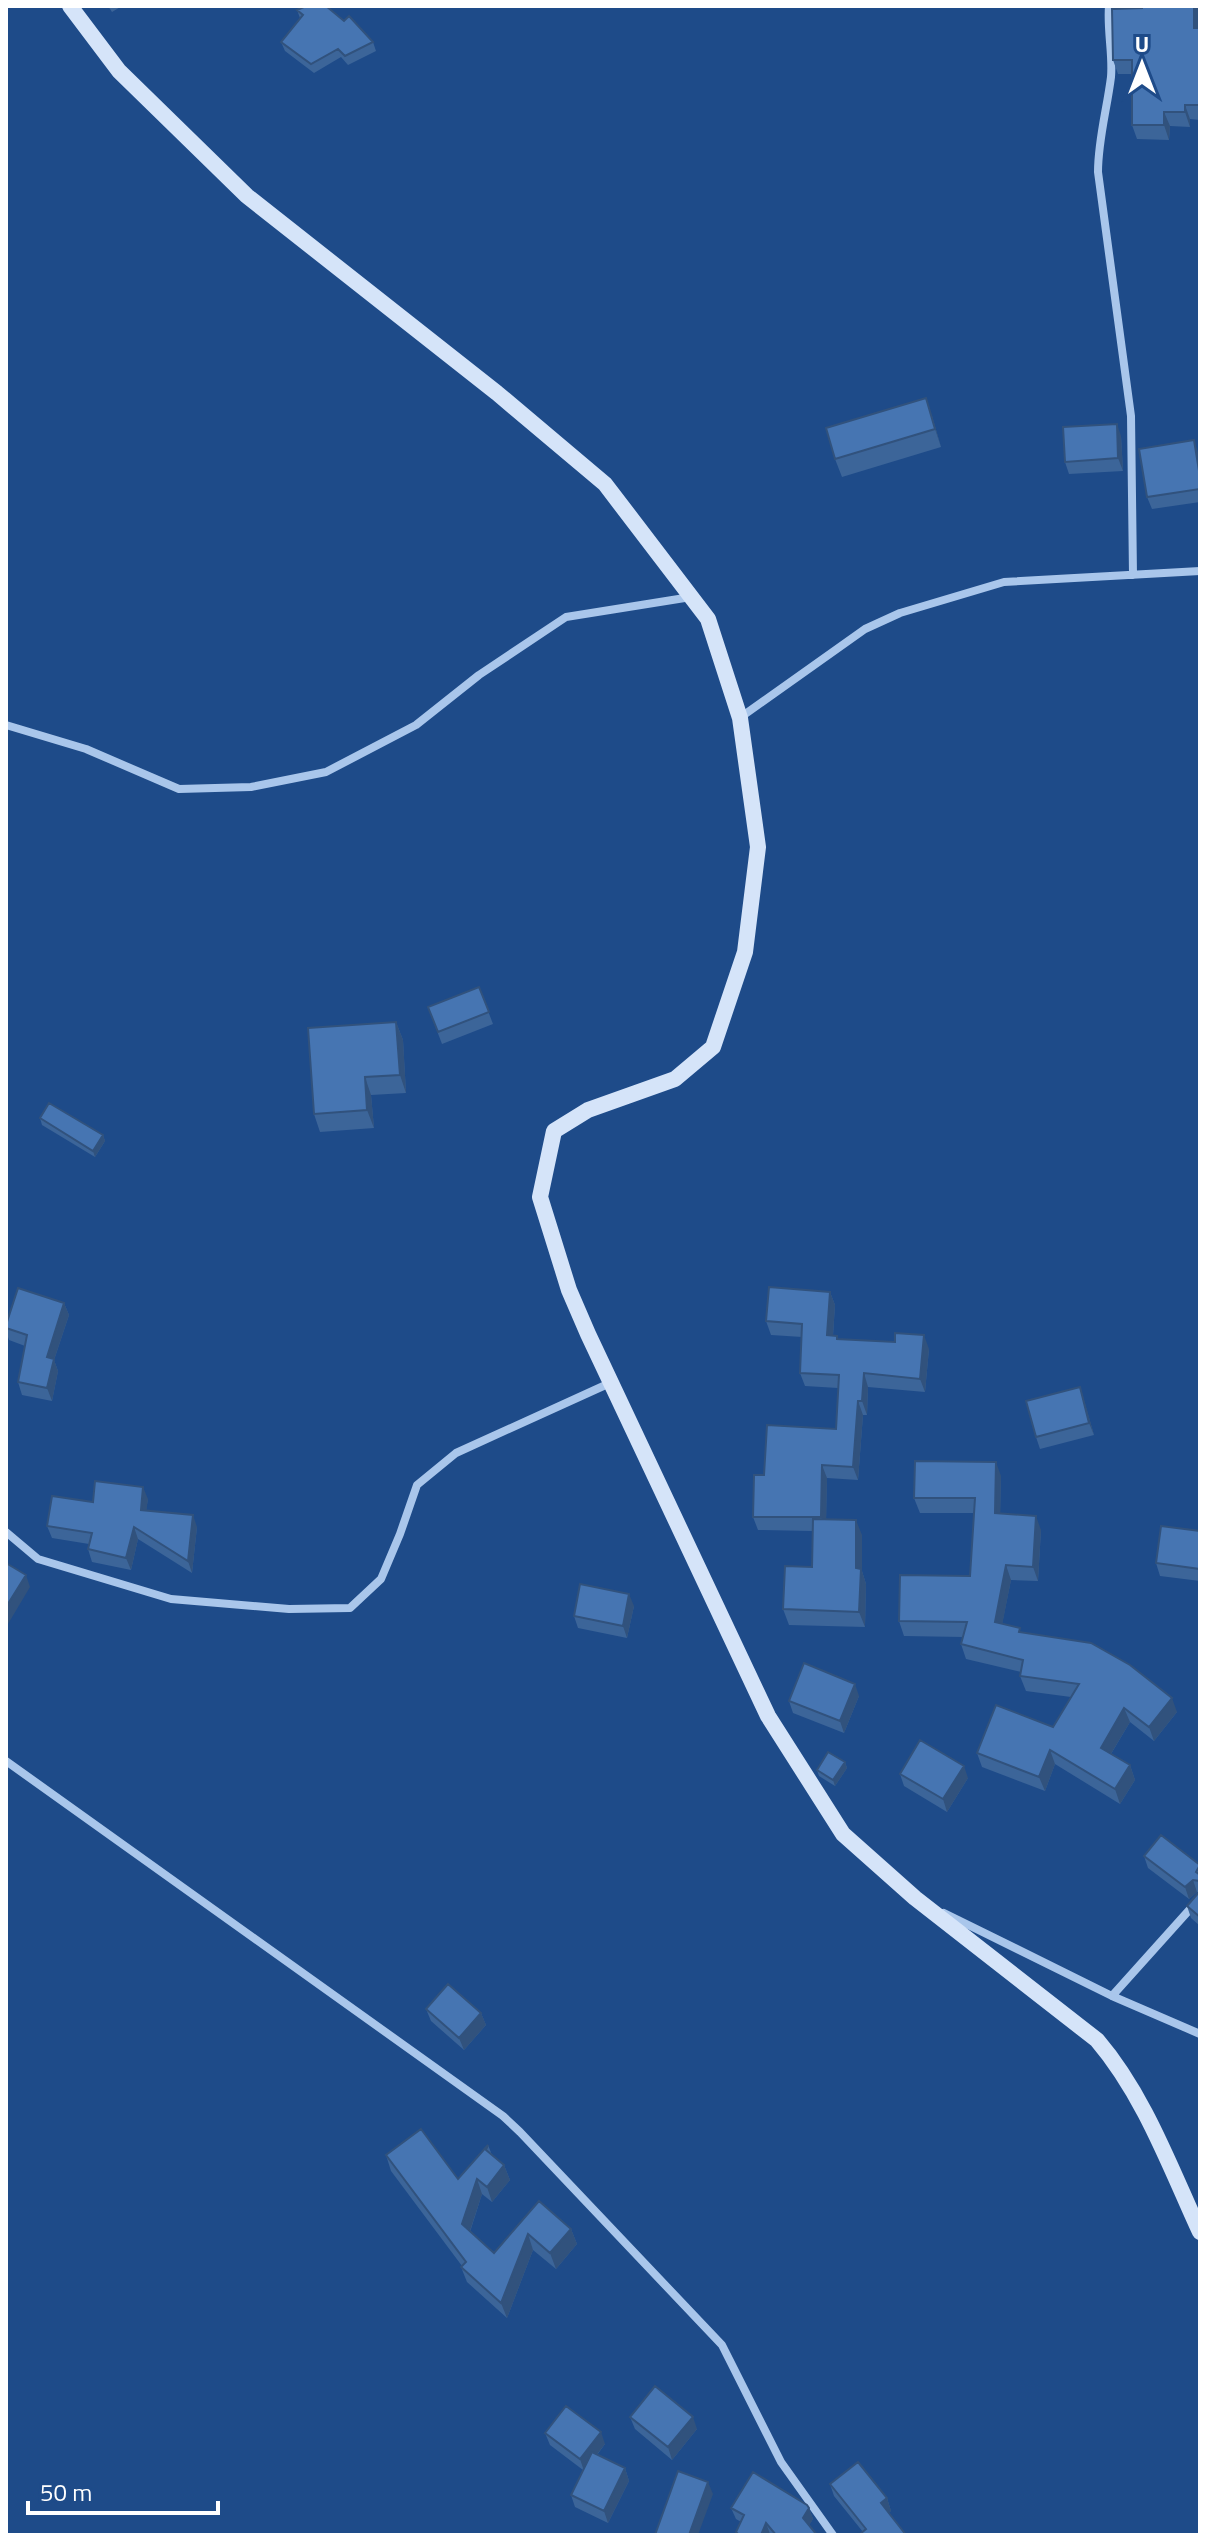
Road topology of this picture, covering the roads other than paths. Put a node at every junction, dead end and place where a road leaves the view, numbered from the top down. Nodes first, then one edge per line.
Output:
1 (70, 6) edge
2 (1109, 6) edge
3 (1200, 571) edge
4 (1133, 575) junction
5 (691, 597) junction
6 (740, 718) junction
7 (6, 725) edge
8 (611, 1383) junction
9 (6, 1532) edge
10 (6, 1761) edge
11 (915, 1898) junction
12 (1200, 1898) edge
13 (1112, 1996) junction
14 (1200, 2034) edge
15 (1200, 2232) edge
16 (833, 2535) edge

1 - 5 street
2 - 4 street
3 - 4 street
4 - 6 street
5 - 6 street
5 - 7 street
6 - 8 street
8 - 9 street
8 - 11 street
10 - 16 street
11 - 13 street
11 - 15 street
12 - 13 street
13 - 14 street

